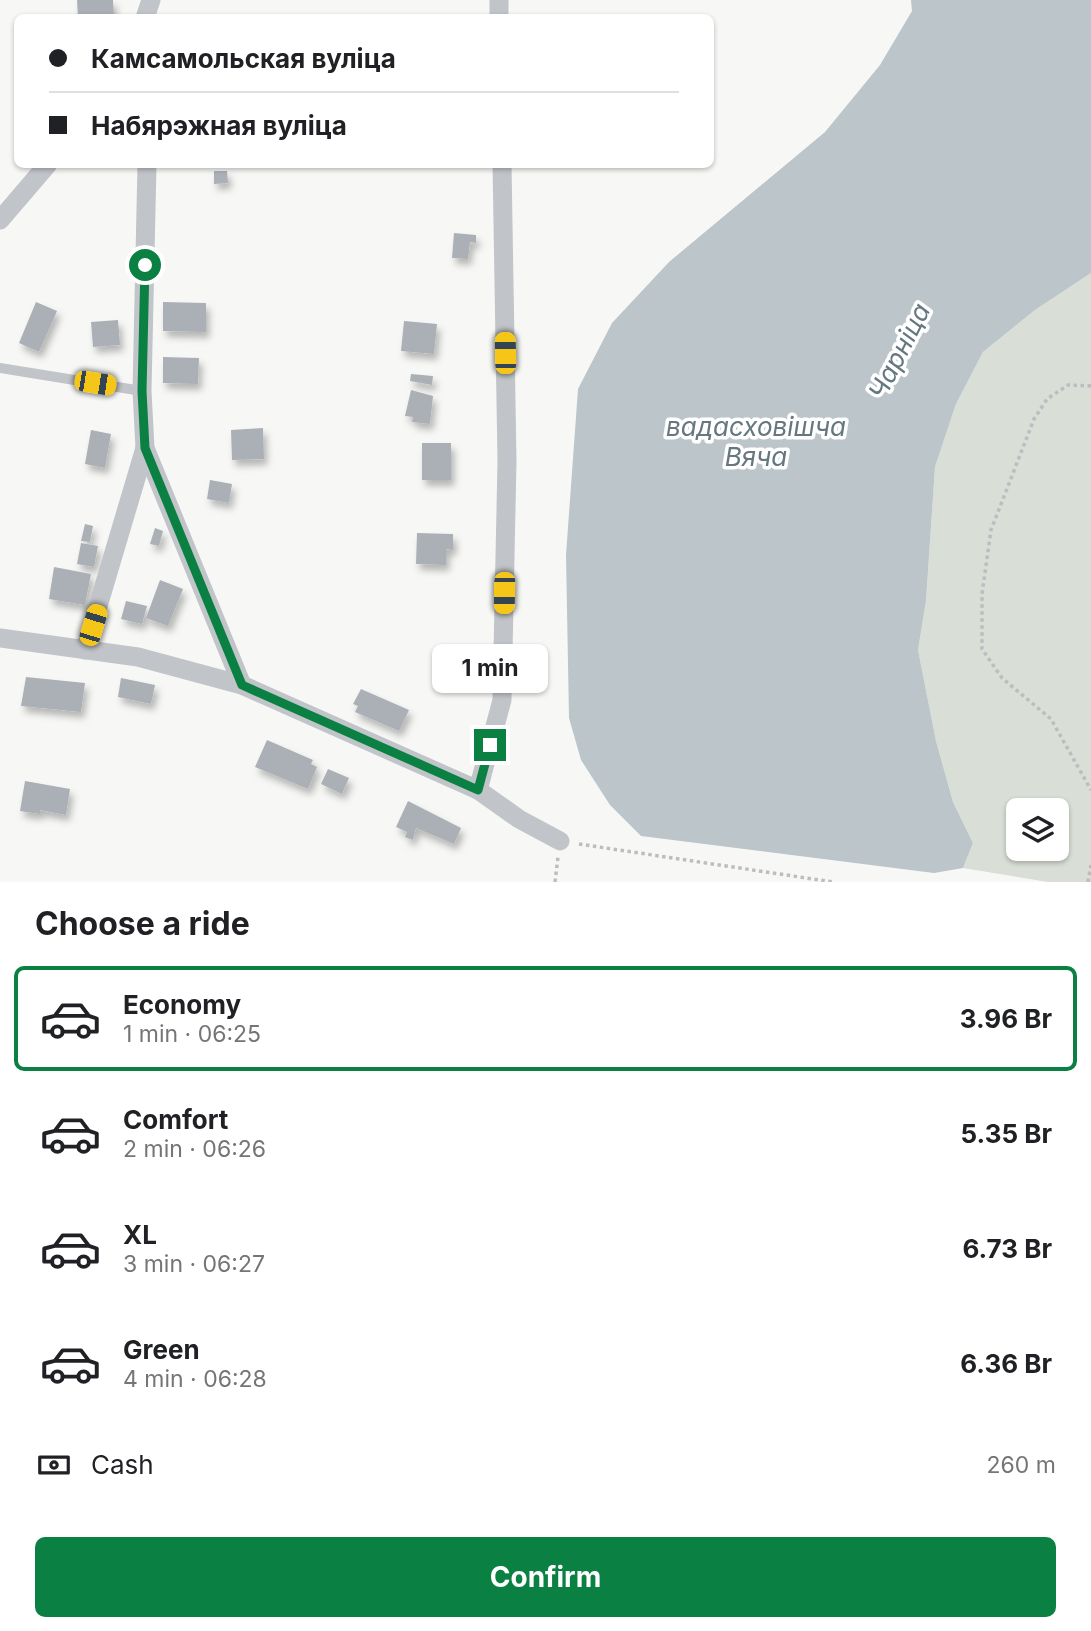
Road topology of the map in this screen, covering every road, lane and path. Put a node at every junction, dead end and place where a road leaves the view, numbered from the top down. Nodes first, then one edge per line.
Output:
1 (45, 168) edge
2 (146, 168) edge
3 (502, 168) edge
4 (0, 220) edge
5 (0, 368) edge
6 (1091, 386) edge
7 (142, 391) junction
8 (145, 448) junction
9 (0, 638) edge
10 (85, 650) junction
11 (242, 685) junction
12 (478, 790) junction
13 (1091, 790) edge
14 (560, 841) joint
15 (1091, 866) edge
16 (833, 882) edge
17 (1088, 882) edge

1 - 4 street
2 - 7 street
3 - 12 street
5 - 7 lane
6 - 13 path
7 - 8 street
8 - 10 street
8 - 11 street
9 - 10 street
10 - 11 street
11 - 12 street
12 - 14 street
14 - 16 path
15 - 17 path

